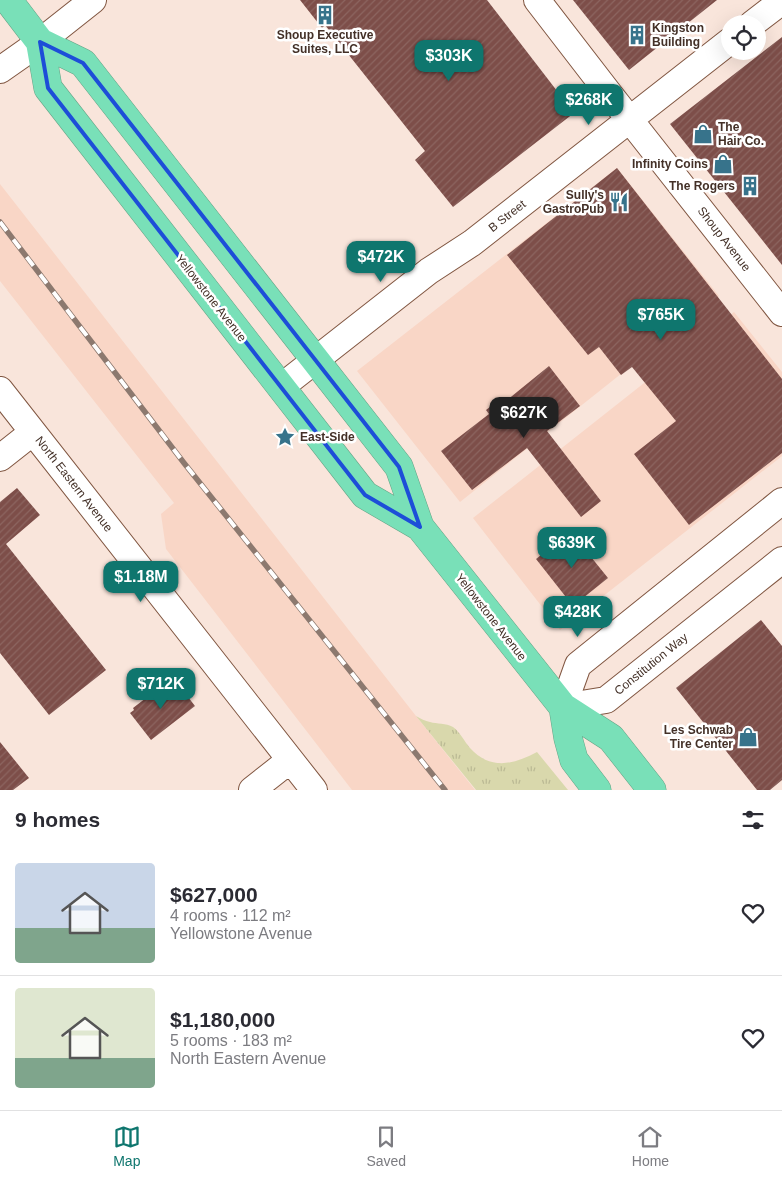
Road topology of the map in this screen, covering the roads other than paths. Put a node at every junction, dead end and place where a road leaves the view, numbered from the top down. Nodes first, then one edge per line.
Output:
1 (8, 0) edge
2 (93, 0) edge
3 (537, 0) edge
4 (782, 0) edge
5 (763, 15) edge
6 (40, 42) junction
7 (721, 48) edge
8 (0, 70) edge
9 (630, 120) junction
10 (782, 313) edge
11 (315, 361) junction
12 (281, 388) junction
13 (0, 390) edge
14 (33, 432) junction
15 (0, 458) edge
16 (782, 501) edge
17 (420, 527) junction
18 (782, 560) edge
19 (563, 707) junction
20 (290, 760) junction
21 (252, 790) edge
22 (314, 790) edge
23 (597, 790) edge
24 (652, 790) edge

1 - 6 highway, Yellowstone Avenue
2 - 6 street
3 - 9 street, Shoup Avenue
4 - 5 street
6 - 8 street
6 - 11 highway, Yellowstone Avenue
6 - 12 highway, Yellowstone Avenue
7 - 9 street, B Street
9 - 10 street, Shoup Avenue
9 - 11 street, B Street
11 - 12 street, B Street
11 - 17 highway, Yellowstone Avenue
12 - 17 highway, Yellowstone Avenue
13 - 14 street, North Eastern Avenue
14 - 15 street
14 - 20 street, North Eastern Avenue
16 - 19 street
17 - 19 highway, Yellowstone Avenue
18 - 19 street, Constitution Way
19 - 23 highway, Yellowstone Avenue
19 - 24 highway, Yellowstone Avenue
20 - 21 street
20 - 22 street, North Eastern Avenue

